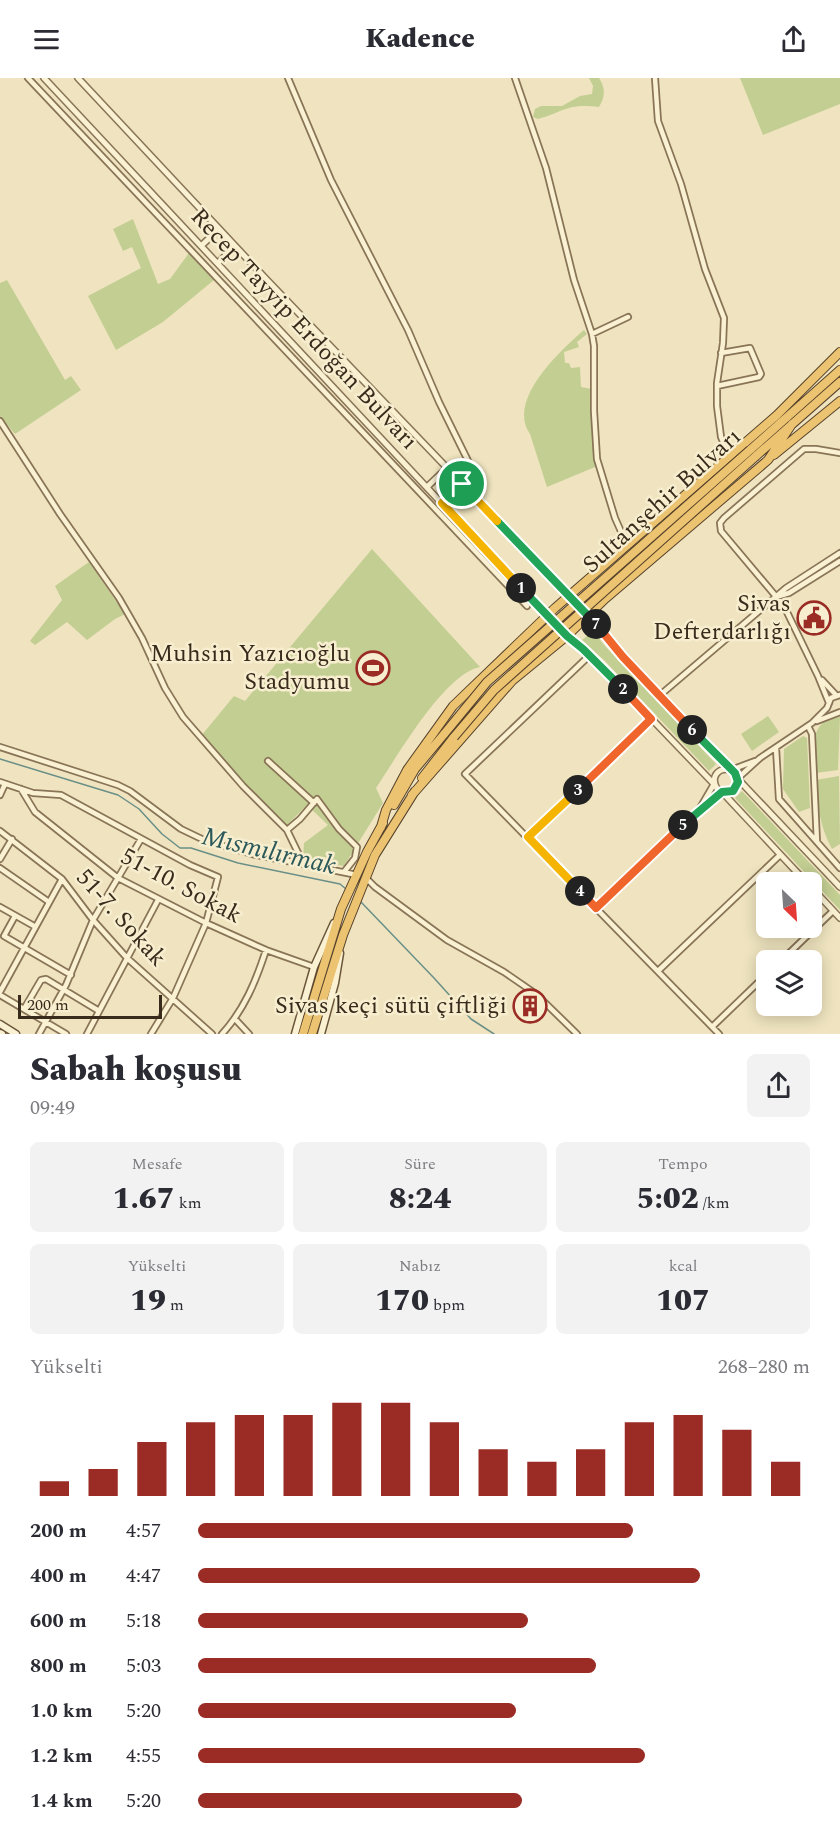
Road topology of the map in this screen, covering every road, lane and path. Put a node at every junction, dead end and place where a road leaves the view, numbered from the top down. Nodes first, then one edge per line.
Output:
1 (28, 78) edge
2 (44, 78) edge
3 (78, 78) edge
4 (288, 78) edge
5 (515, 78) edge
6 (655, 78) edge
7 (219, 229) junction
8 (201, 246) junction
9 (235, 246) junction
10 (209, 254) junction
11 (201, 261) junction
12 (218, 263) junction
13 (628, 317) dead end
14 (592, 334) junction
15 (840, 352) edge
16 (721, 353) junction
17 (840, 368) edge
18 (840, 382) edge
19 (717, 386) junction
20 (840, 401) edge
21 (777, 415) junction
22 (0, 422) edge
23 (792, 424) junction
24 (840, 453) edge
25 (729, 456) junction
26 (768, 460) junction
27 (447, 468) junction
28 (453, 475) junction
29 (462, 484) junction
30 (427, 487) junction
31 (434, 495) junction
32 (427, 500) junction
33 (442, 503) junction
34 (631, 544) junction
35 (840, 553) edge
36 (840, 561) edge
37 (570, 596) junction
38 (776, 597) junction
39 (527, 606) dead end
40 (547, 616) junction
41 (590, 616) junction
42 (567, 636) junction
43 (590, 655) junction
44 (818, 676) junction
45 (838, 695) edge
46 (659, 696) junction
47 (829, 704) junction
48 (838, 712) edge
49 (651, 719) junction
50 (810, 724) junction
51 (0, 747) edge
52 (776, 748) junction
53 (760, 758) junction
54 (268, 761) dead end
55 (730, 770) junction
56 (738, 778) junction
57 (3, 783) edge
58 (714, 784) junction
59 (21, 789) junction
60 (723, 793) junction
61 (0, 795) edge
62 (412, 795) junction
63 (314, 803) junction
64 (698, 811) junction
65 (381, 827) junction
66 (287, 830) junction
67 (0, 831) edge
68 (528, 837) junction
69 (12, 839) junction
70 (141, 839) junction
71 (817, 842) junction
72 (780, 855) junction
73 (0, 859) edge
74 (303, 863) junction
75 (0, 868) edge
76 (840, 868) edge
77 (344, 872) junction
78 (796, 872) edge
79 (118, 878) junction
80 (356, 878) junction
81 (366, 878) junction
82 (62, 879) junction
83 (840, 887) edge
84 (822, 899) edge
85 (158, 900) junction
86 (49, 902) junction
87 (0, 907) edge
88 (596, 908) junction
89 (341, 909) junction
90 (833, 911) junction
91 (15, 916) junction
92 (840, 918) edge
93 (93, 920) junction
94 (206, 923) junction
95 (34, 926) junction
96 (343, 935) junction
97 (22, 948) junction
98 (266, 950) junction
99 (792, 950) edge
100 (128, 959) junction
101 (314, 967) junction
102 (658, 971) junction
103 (70, 975) junction
104 (756, 985) edge
105 (64, 989) junction
106 (0, 993) edge
107 (173, 998) junction
108 (24, 1009) junction
109 (99, 1011) junction
110 (313, 1017) junction
111 (236, 1019) junction
112 (45, 1021) junction
113 (0, 1024) edge
114 (712, 1027) junction
115 (16, 1034) edge
116 (39, 1034) edge
117 (66, 1034) edge
118 (87, 1034) edge
119 (151, 1034) edge
120 (212, 1034) edge
121 (222, 1034) edge
122 (249, 1034) edge
123 (295, 1034) edge
124 (303, 1034) edge
125 (312, 1034) edge
126 (321, 1034) edge
127 (577, 1034) edge
128 (719, 1034) edge

1 - 11 street
2 - 8 street, Recep Tayyip Erdoğan Bulvarı
3 - 7 street, Recep Tayyip Erdoğan Bulvarı
4 - 28 street
5 - 14 street
6 - 16 street
7 - 8 street
7 - 9 street, Recep Tayyip Erdoğan Bulvarı
8 - 10 street, Recep Tayyip Erdoğan Bulvarı
9 - 12 street
9 - 27 street, Recep Tayyip Erdoğan Bulvarı
10 - 11 street
10 - 12 street, Recep Tayyip Erdoğan Bulvarı
11 - 32 street
12 - 30 street, Recep Tayyip Erdoğan Bulvarı
13 - 14 street
14 - 34 street
15 - 21 highway
16 - 19 street
16 - 19 street
17 - 21 highway
17 - 65 highway, Sultanşehir Bulvarı, bridge
18 - 23 highway, Sultanşehir Bulvarı
19 - 25 street
20 - 26 highway
21 - 25 highway
22 - 66 street
23 - 26 highway
23 - 62 highway, Sultanşehir Bulvarı, bridge
24 - 38 street
25 - 34 highway
26 - 41 highway
27 - 28 street, Recep Tayyip Erdoğan Bulvarı
27 - 30 street
28 - 29 street, Recep Tayyip Erdoğan Bulvarı
29 - 33 street
29 - 37 street, Recep Tayyip Erdoğan Bulvarı
30 - 31 street, Recep Tayyip Erdoğan Bulvarı
31 - 32 street
31 - 33 street, Recep Tayyip Erdoğan Bulvarı
32 - 39 street
33 - 40 street, Recep Tayyip Erdoğan Bulvarı
34 - 37 highway
35 - 38 street
36 - 38 street
37 - 40 highway
37 - 41 street, Recep Tayyip Erdoğan Bulvarı
38 - 44 street
38 - 46 street
40 - 42 street, Recep Tayyip Erdoğan Bulvarı
40 - 65 highway
41 - 42 highway
41 - 46 street, Recep Tayyip Erdoğan Bulvarı
42 - 43 street, Recep Tayyip Erdoğan Bulvarı
42 - 62 highway
43 - 49 street, Recep Tayyip Erdoğan Bulvarı
43 - 68 street
44 - 45 street
44 - 47 street
45 - 47 street
46 - 55 street, Recep Tayyip Erdoğan Bulvarı
47 - 48 street
47 - 50 street
48 - 50 street
49 - 58 street, Recep Tayyip Erdoğan Bulvarı
49 - 68 street
50 - 52 street
50 - 71 street
51 - 74 street
52 - 53 street
52 - 71 street
53 - 55 street
53 - 56 street
54 - 63 street
55 - 56 street
55 - 58 street
56 - 60 street
56 - 83 street
57 - 59 street
57 - 61 street
58 - 60 street
58 - 64 street
59 - 70 street
59 - 79 street, 51-10. Sokak
60 - 64 street
60 - 72 street
62 - 81 highway, Sultanşehir Bulvarı
63 - 66 street
63 - 77 street
64 - 88 street
65 - 80 highway, Sultanşehir Bulvarı
66 - 74 street
67 - 69 street, 51-7. Sokak
68 - 88 street
69 - 73 street
69 - 82 street, 51-7. Sokak
70 - 79 street
70 - 94 street
71 - 76 street
72 - 78 street
72 - 102 street
74 - 77 street
75 - 86 street
77 - 80 street
79 - 85 street, 51-10. Sokak
79 - 93 street
80 - 89 highway, Sultanşehir Bulvarı
81 - 96 highway, Sultanşehir Bulvarı
81 - 127 street
82 - 86 street
82 - 93 street, 51-7. Sokak
84 - 90 street
85 - 94 street, 51-10. Sokak
85 - 100 street
86 - 95 street
87 - 91 street
88 - 102 street
89 - 101 main road
89 - 110 highway, Sultanşehir Bulvarı
90 - 92 street
90 - 99 street
91 - 95 street
91 - 97 street
93 - 100 street, 51-7. Sokak
93 - 103 street
94 - 98 street, 51-10. Sokak
94 - 107 street
95 - 97 street
96 - 110 highway, Sultanşehir Bulvarı
96 - 126 main road
97 - 103 street
97 - 106 street
98 - 101 street, 51-10. Sokak
98 - 111 street
100 - 107 street, 51-7. Sokak
100 - 109 street
101 - 123 main road
102 - 114 street
103 - 105 street
104 - 114 street
105 - 108 street
105 - 109 street
105 - 112 street
106 - 108 street
107 - 119 street
107 - 120 street, 51-7. Sokak
108 - 112 street
109 - 118 street
110 - 124 highway, Sultanşehir Bulvarı
110 - 125 highway, Sultanşehir Bulvarı
111 - 121 street
111 - 122 street
112 - 116 street
112 - 117 street
113 - 115 main road
114 - 128 street

